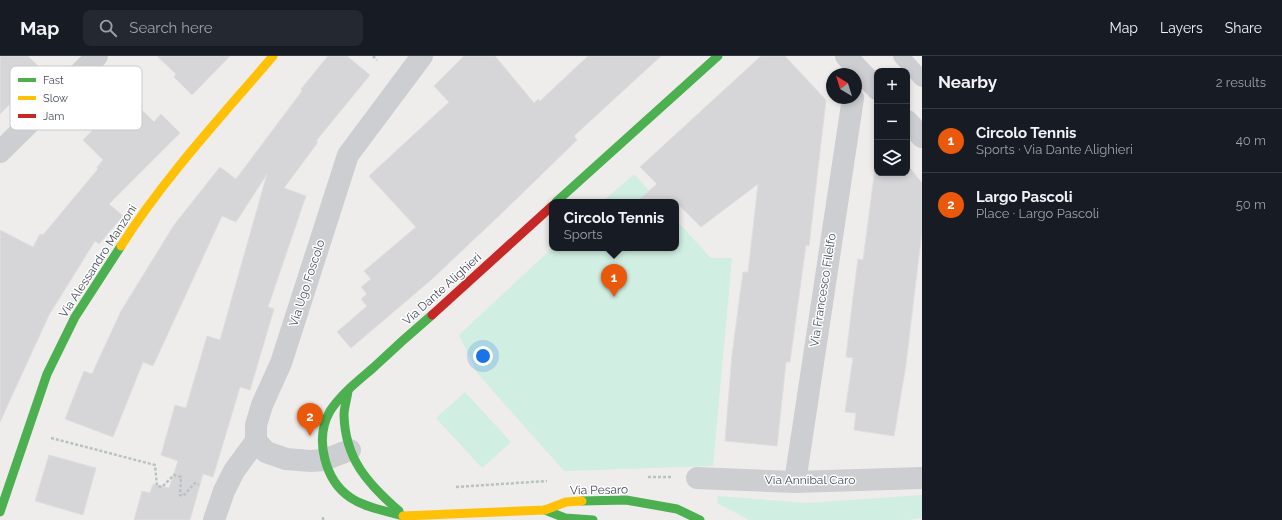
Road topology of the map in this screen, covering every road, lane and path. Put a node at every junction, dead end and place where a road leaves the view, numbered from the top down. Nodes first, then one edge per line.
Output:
1 (97, 56) edge
2 (273, 56) edge
3 (373, 56) edge
4 (422, 56) edge
5 (718, 56) edge
6 (846, 56) edge
7 (901, 56) edge
8 (377, 60) dead end
9 (87, 66) edge
10 (922, 79) edge
11 (866, 83) edge
12 (852, 104) edge
13 (910, 124) edge
14 (22, 130) edge
15 (922, 137) edge
16 (0, 152) edge
17 (559, 199) edge
18 (549, 209) edge
19 (348, 390) junction
20 (27, 432) junction
21 (256, 441) junction
22 (350, 450) junction
23 (324, 460) junction
24 (646, 477) dead end
25 (697, 478) joint
26 (922, 478) edge
27 (552, 481) dead end
28 (795, 482) junction
29 (198, 485) dead end
30 (449, 487) dead end
31 (545, 510) junction
32 (0, 512) edge
33 (404, 516) junction
34 (214, 520) edge
35 (593, 520) edge
36 (700, 520) edge

1 - 9 street
2 - 20 street, Via Alessandro Manzoni
3 - 8 path
4 - 21 street, Via Ugo Foscolo
5 - 17 street
6 - 11 street
7 - 10 lane
12 - 28 street, Via Francesco Filelfo
13 - 15 street
14 - 16 street
18 - 19 street, Via Dante Alighieri
19 - 22 street
19 - 23 street, Via Dante Alighieri
20 - 29 path
20 - 32 street, Via Alessandro Manzoni
21 - 23 street
21 - 34 street
22 - 23 street
22 - 33 street
23 - 33 street, Via Pesaro
24 - 25 path
25 - 28 street, Via Annibal Caro
26 - 28 street, Via Annibal Caro
27 - 30 path
31 - 33 street, Via Pesaro
31 - 35 street, Via Pesaro
31 - 36 street, Via Pesaro

